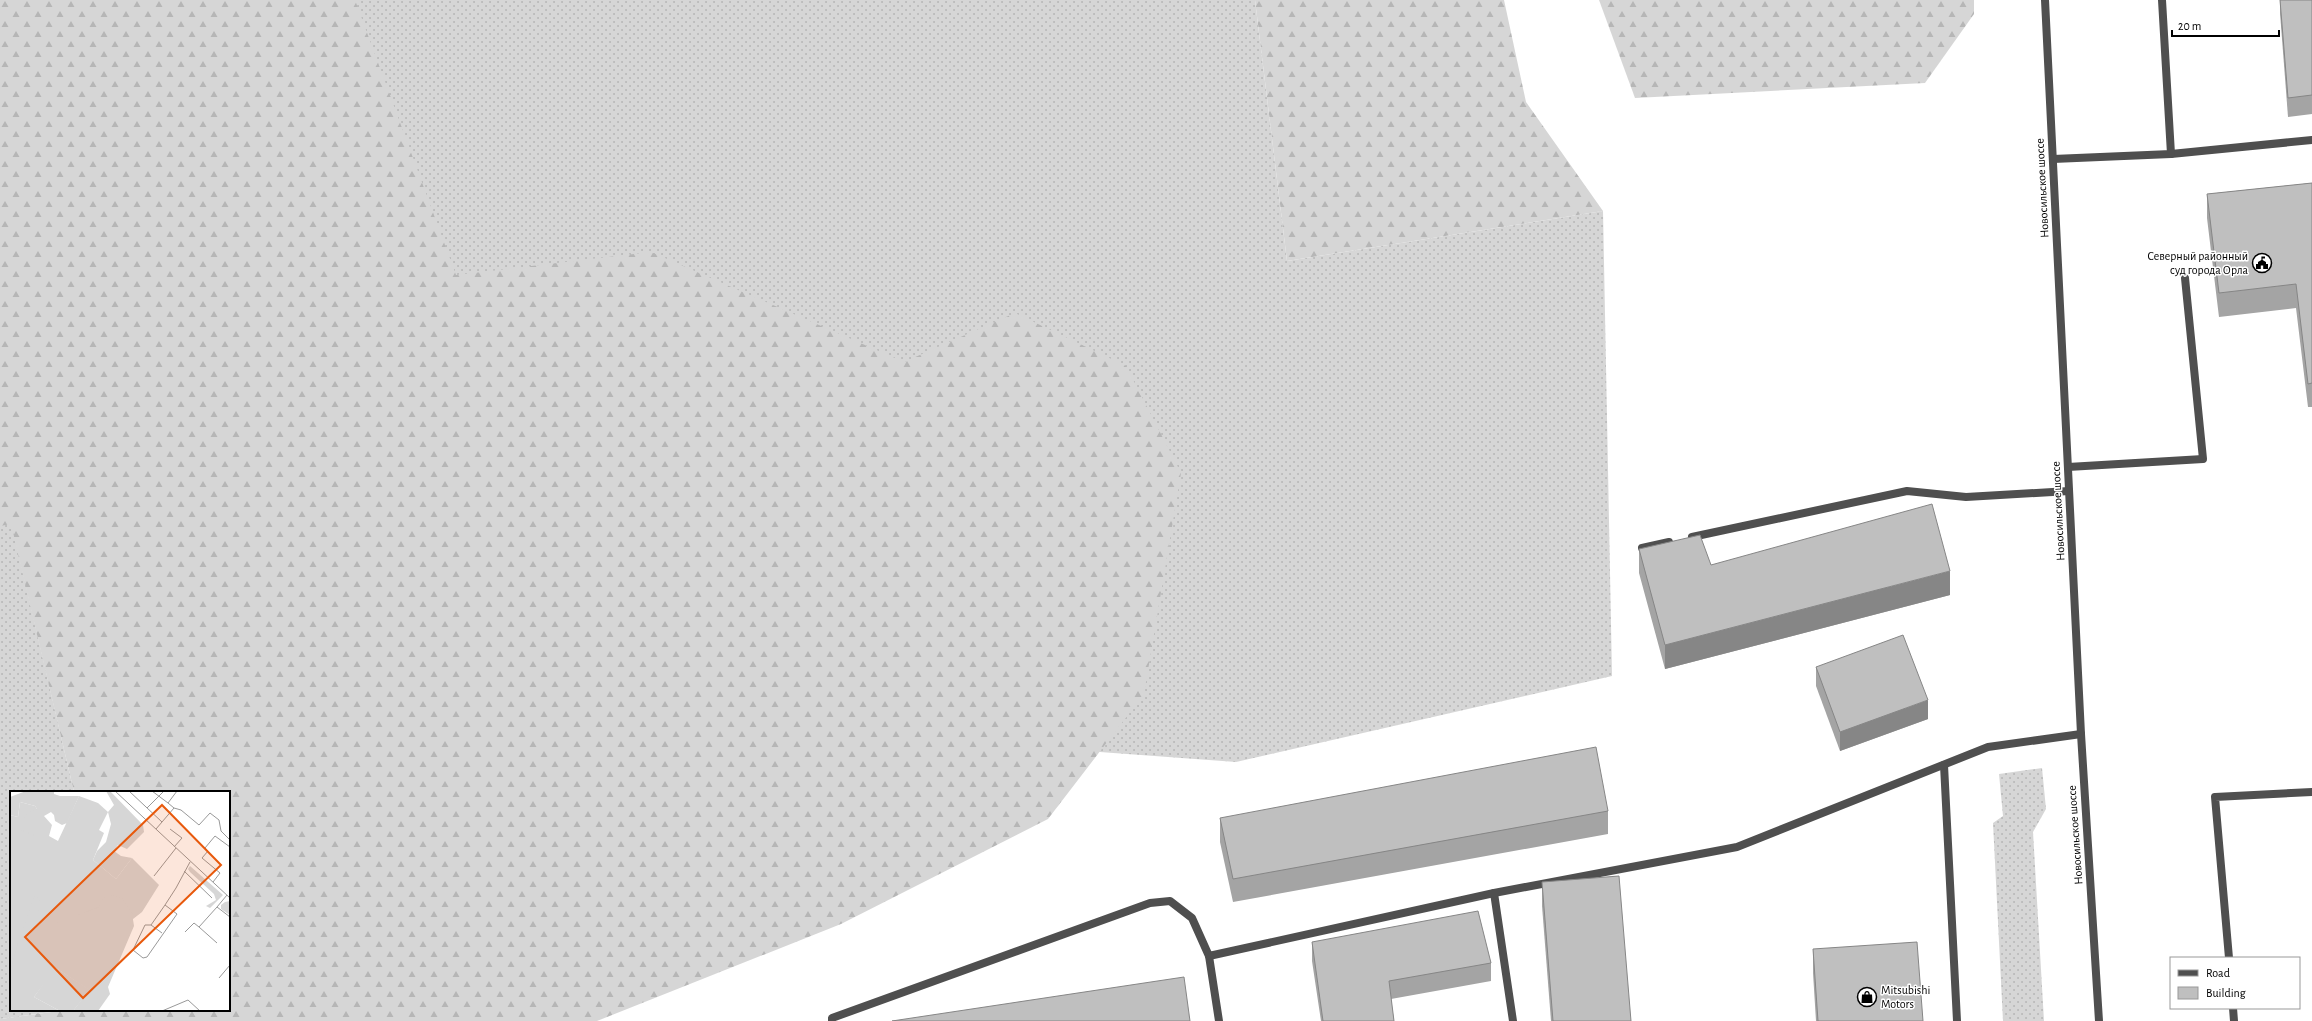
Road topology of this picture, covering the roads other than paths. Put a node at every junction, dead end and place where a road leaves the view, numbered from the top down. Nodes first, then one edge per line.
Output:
1 (2044, 0) edge
2 (2162, 0) edge
3 (2312, 140) edge
4 (2171, 154) junction
5 (2053, 159) junction
6 (2185, 278) dead end
7 (2068, 467) junction
8 (2069, 491) junction
9 (1642, 548) edge
10 (2081, 734) junction
11 (1944, 764) junction
12 (2312, 792) edge
13 (1494, 893) junction
14 (1209, 956) junction
15 (2229, 957) edge
16 (2233, 1009) edge
17 (832, 1021) edge
18 (1219, 1021) edge
19 (1513, 1021) edge
20 (1957, 1021) edge
21 (2099, 1021) edge
22 (2234, 1021) edge

1 - 5 street, Новосильское шоссе
2 - 4 street
3 - 4 street
4 - 5 street
5 - 7 street, Новосильское шоссе
6 - 7 street
7 - 8 street, Новосильское шоссе
8 - 9 street
8 - 10 street, Новосильское шоссе
10 - 11 street
10 - 21 street, Новосильское шоссе
11 - 13 street
11 - 20 street
12 - 15 street
13 - 14 street
13 - 19 street
14 - 17 street
14 - 18 street
16 - 22 street

